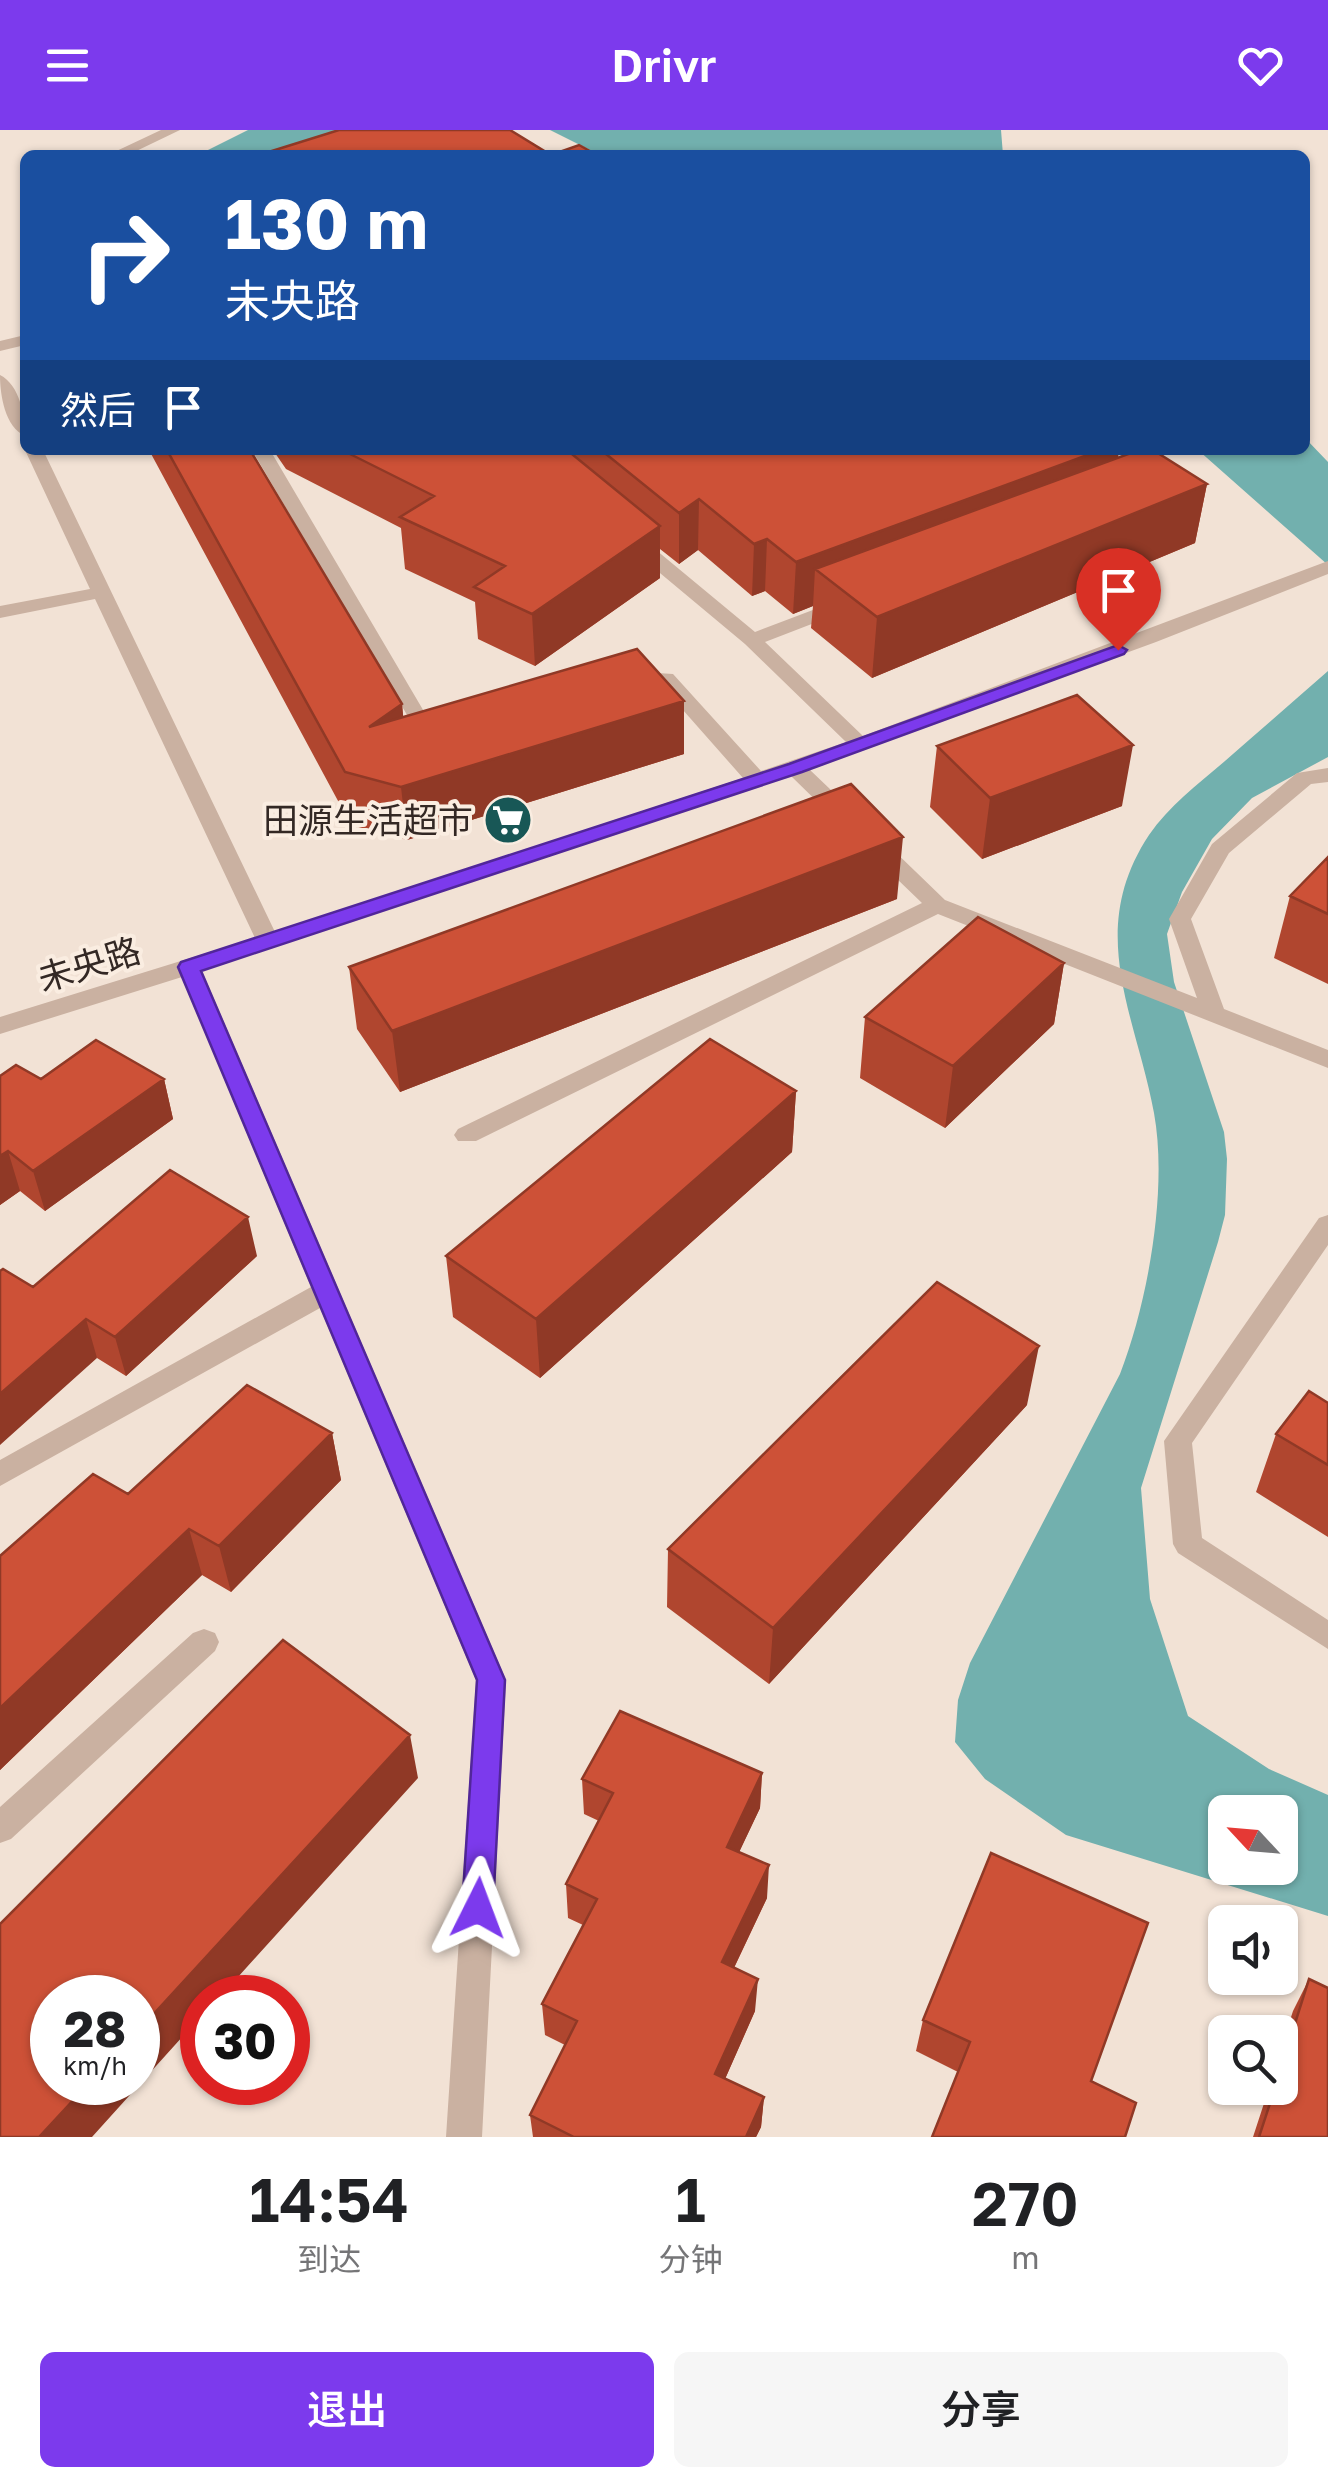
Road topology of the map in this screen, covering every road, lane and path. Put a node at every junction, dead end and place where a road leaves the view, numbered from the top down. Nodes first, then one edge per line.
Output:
1 (173, 130) edge
2 (127, 150) edge
3 (0, 380) edge
4 (20, 421) edge
5 (36, 455) edge
6 (264, 455) edge
7 (615, 526) edge
8 (1328, 567) edge
9 (103, 592) junction
10 (864, 598) edge
11 (0, 612) edge
12 (752, 640) junction
13 (611, 673) edge
14 (462, 717) edge
15 (860, 744) junction
16 (796, 768) junction
17 (1328, 775) edge
18 (757, 780) junction
19 (938, 905) junction
20 (268, 942) junction
21 (189, 967) junction
22 (1202, 1009) junction
23 (0, 1026) edge
24 (1328, 1059) edge
25 (468, 1134) dead end
26 (1328, 1225) edge
27 (326, 1291) junction
28 (0, 1474) edge
29 (1328, 1636) edge
30 (204, 1642) dead end
31 (0, 1828) edge
32 (464, 2137) edge

1 - 2 street
3 - 4 street
5 - 9 street
6 - 14 street
7 - 12 street
8 - 15 street, 未央路
9 - 11 street
9 - 20 street
10 - 12 street
12 - 15 street
13 - 18 street
15 - 16 street, 未央路
16 - 18 street, 未央路
16 - 19 street
17 - 22 street
18 - 20 street, 未央路
19 - 22 street
19 - 25 street
20 - 21 street, 未央路
21 - 23 street, 未央路
21 - 27 street
22 - 24 street
26 - 29 street
27 - 28 street
27 - 32 street
30 - 31 street

